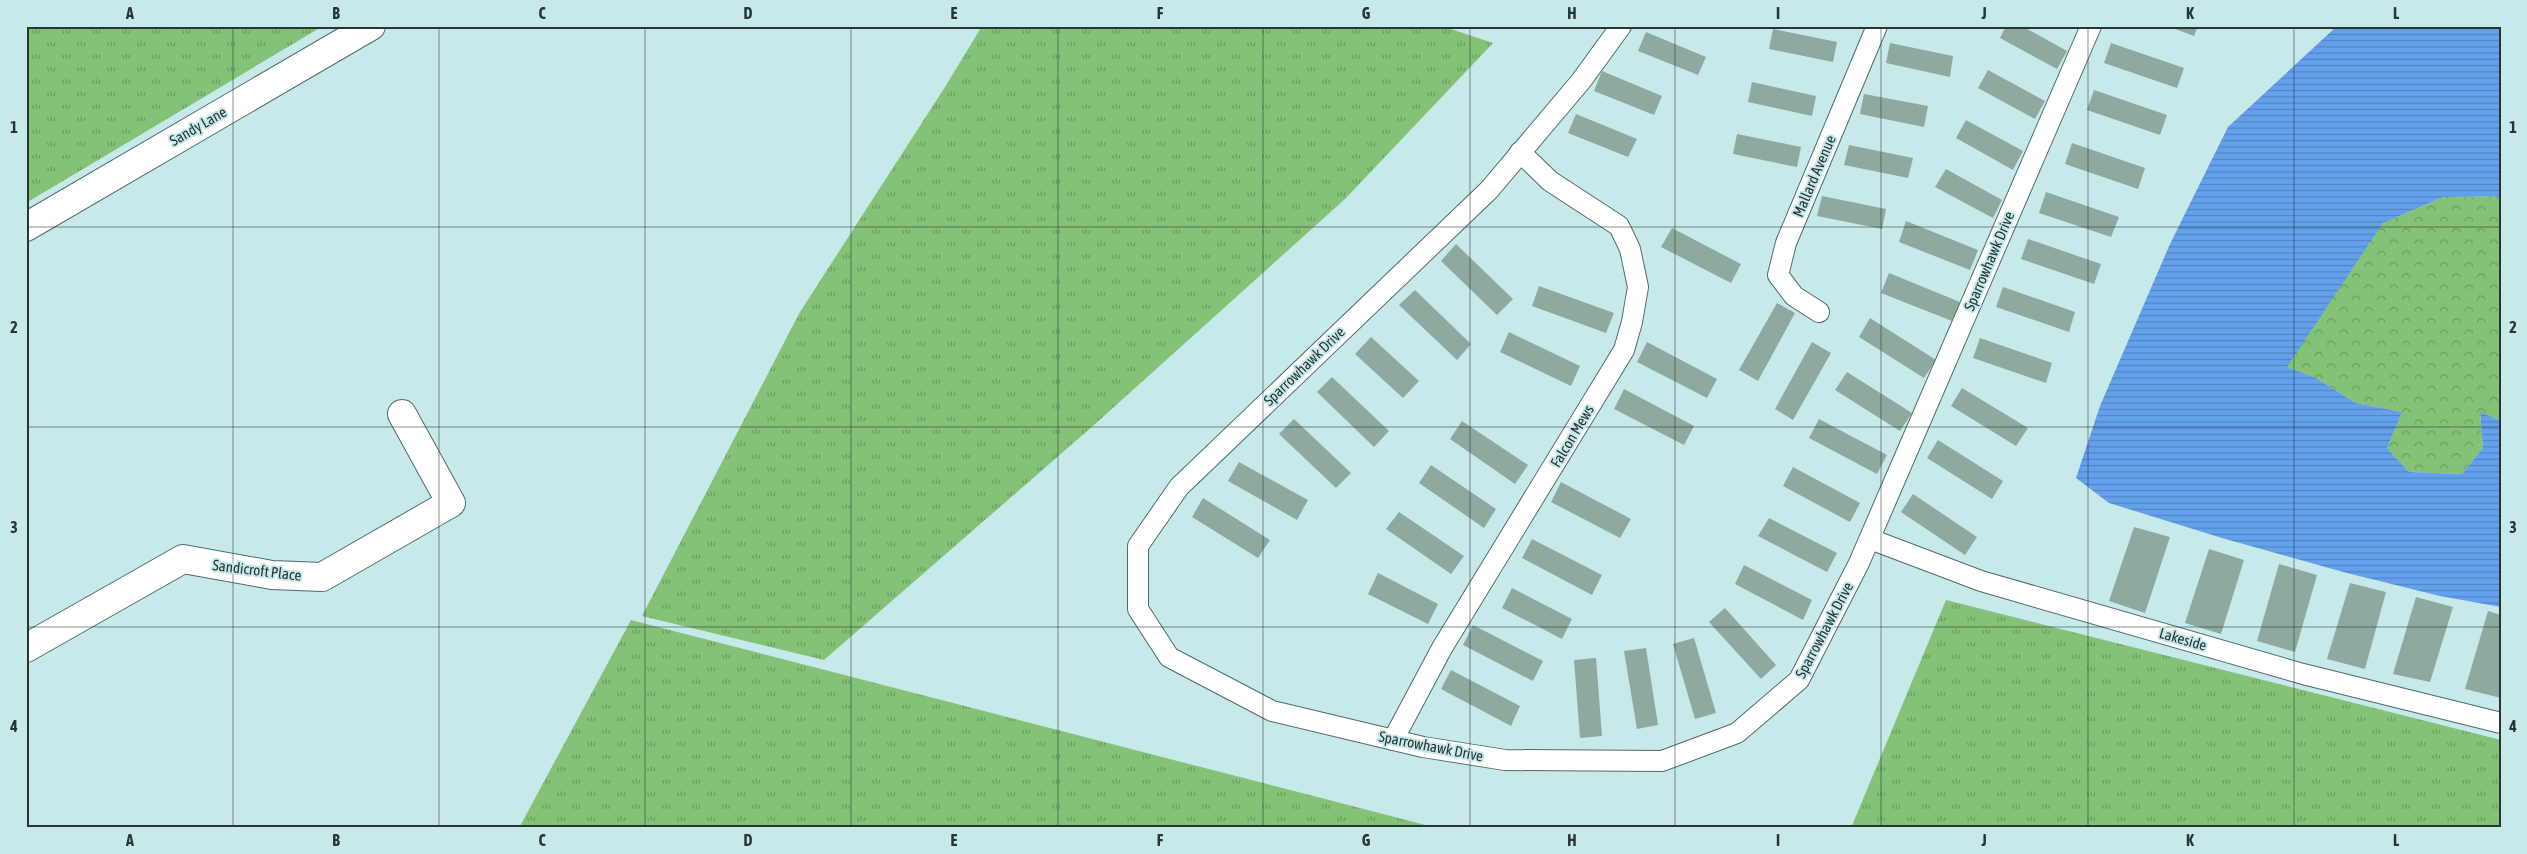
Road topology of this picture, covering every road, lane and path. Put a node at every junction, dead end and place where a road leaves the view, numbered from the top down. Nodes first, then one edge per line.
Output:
1 (371, 26) edge
2 (1621, 26) edge
3 (1877, 26) edge
4 (2091, 26) edge
5 (1520, 152) junction
6 (26, 227) edge
7 (1819, 312) dead end
8 (402, 414) dead end
9 (1870, 539) junction
10 (26, 648) edge
11 (2501, 723) edge
12 (1392, 740) junction

1 - 6 street, Sandy Lane
2 - 5 lane, Sparrowhawk Drive
3 - 7 lane, Mallard Avenue
4 - 9 lane, Sparrowhawk Drive
5 - 12 lane, Falcon Mews
5 - 12 lane, Sparrowhawk Drive
8 - 10 street, Sandicroft Place
9 - 11 lane, Lakeside
9 - 12 lane, Sparrowhawk Drive

